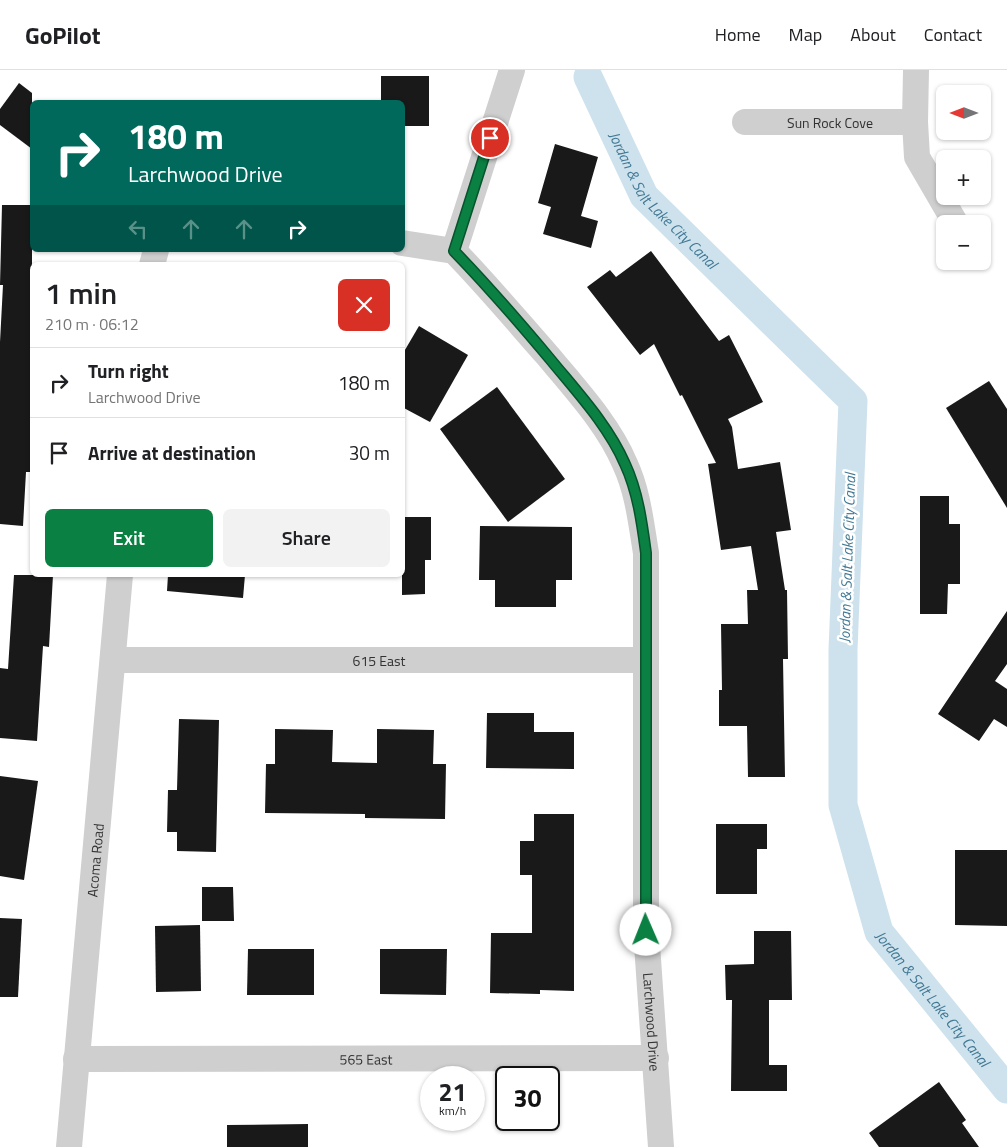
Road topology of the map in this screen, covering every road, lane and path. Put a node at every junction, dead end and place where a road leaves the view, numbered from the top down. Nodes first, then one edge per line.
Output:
1 (512, 70) edge
2 (916, 70) edge
3 (744, 122) dead end
4 (915, 122) junction
5 (951, 215) edge
6 (405, 243) edge
7 (454, 251) junction
8 (120, 577) edge
9 (113, 660) junction
10 (646, 660) junction
11 (656, 1058) junction
12 (76, 1059) junction
13 (69, 1147) edge
14 (661, 1147) edge

1 - 7 street
2 - 4 street
3 - 4 street, Sun Rock Cove
4 - 5 street
6 - 7 street
7 - 10 street, Larchwood Drive
8 - 9 street, Acoma Road
9 - 10 street, 615 East
9 - 12 street, Acoma Road
10 - 11 street, Larchwood Drive
11 - 12 street, 565 East
11 - 14 street, Larchwood Drive
12 - 13 street, Acoma Road

